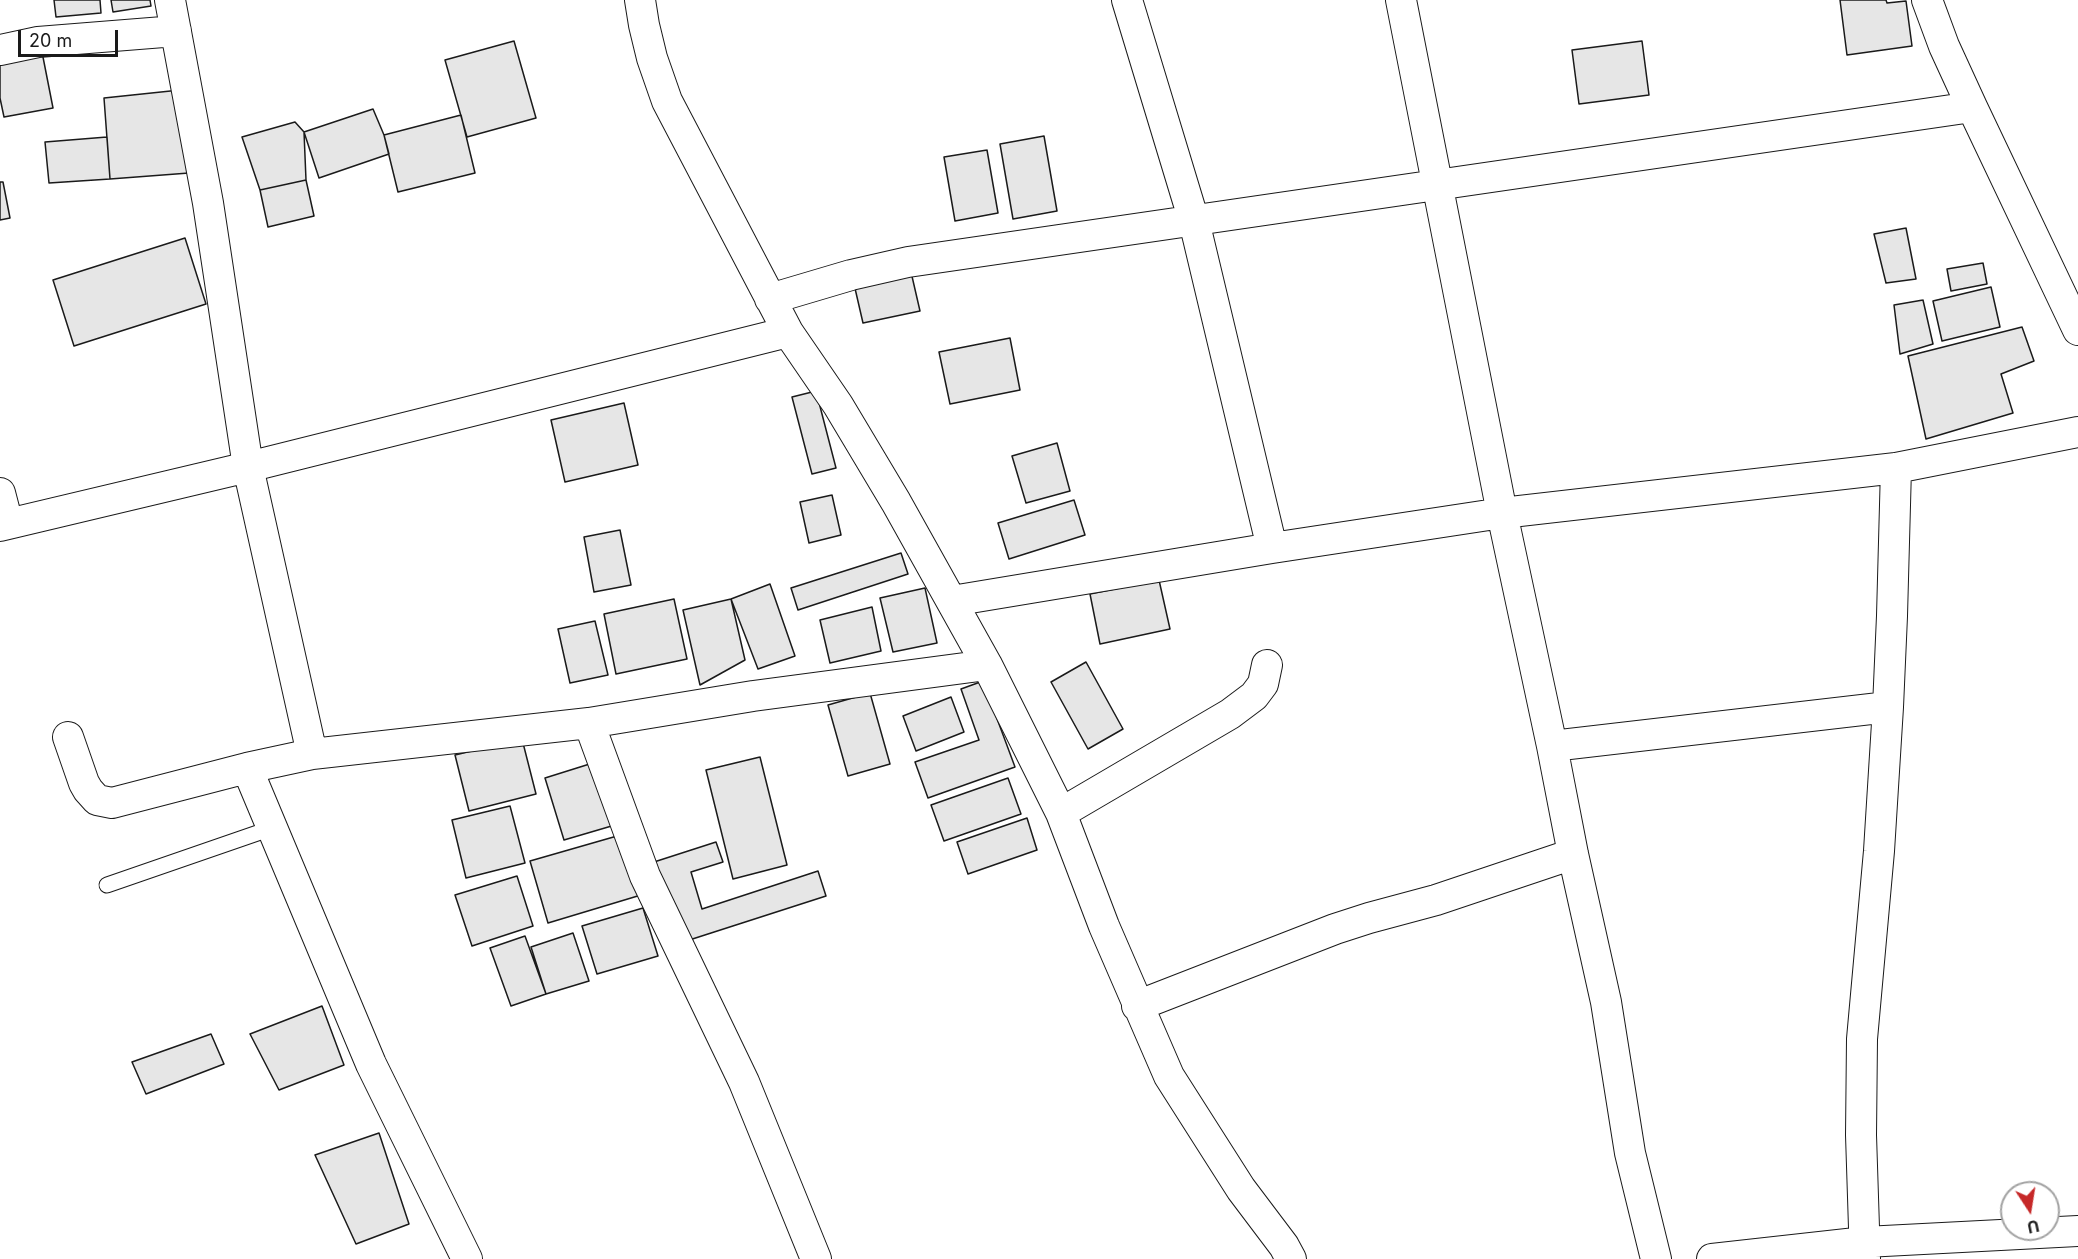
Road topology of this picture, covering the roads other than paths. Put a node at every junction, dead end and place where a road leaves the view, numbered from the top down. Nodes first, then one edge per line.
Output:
1 (171, 0) edge
2 (640, 0) edge
3 (1127, 0) edge
4 (1401, 0) edge
5 (1927, 0) edge
6 (176, 31) junction
7 (0, 50) edge
8 (1972, 107) junction
9 (1437, 185) junction
10 (1194, 221) junction
11 (770, 299) junction
12 (2078, 330) edge
13 (788, 332) junction
14 (2078, 432) edge
15 (248, 467) junction
16 (1896, 468) junction
17 (0, 493) edge
18 (1502, 513) junction
19 (4, 525) edge
20 (1272, 548) junction
21 (952, 601) junction
22 (987, 665) junction
23 (1267, 665) dead end
24 (1888, 707) junction
25 (589, 723) junction
26 (68, 737) dead end
27 (1552, 746) junction
28 (312, 754) junction
29 (247, 768) junction
30 (1061, 813) junction
31 (272, 828) junction
32 (1573, 854) junction
33 (107, 885) dead end
34 (1137, 1006) junction
35 (2078, 1231) edge
36 (1865, 1250) edge
37 (467, 1259) edge
38 (816, 1259) edge
39 (1291, 1259) edge
40 (1656, 1259) edge
41 (1712, 1259) edge

1 - 6 street
2 - 11 street
3 - 10 street
4 - 9 street
5 - 8 street
6 - 7 street
6 - 15 street
8 - 9 street
8 - 12 street
9 - 10 street
9 - 18 street
10 - 11 street
10 - 20 street
11 - 13 street
13 - 15 street
13 - 21 street
14 - 16 street
15 - 19 street
15 - 28 street
16 - 18 street
16 - 24 street
17 - 19 street
18 - 20 street
18 - 27 street
20 - 21 street
21 - 22 street
22 - 25 street
22 - 30 street
23 - 30 street
24 - 27 street
24 - 36 street
25 - 28 street
25 - 38 street
26 - 29 street
27 - 32 street
28 - 29 street
29 - 31 street
30 - 34 street
31 - 33 lane
31 - 37 street
32 - 34 street
32 - 40 street
34 - 39 street
35 - 36 street
36 - 41 street

